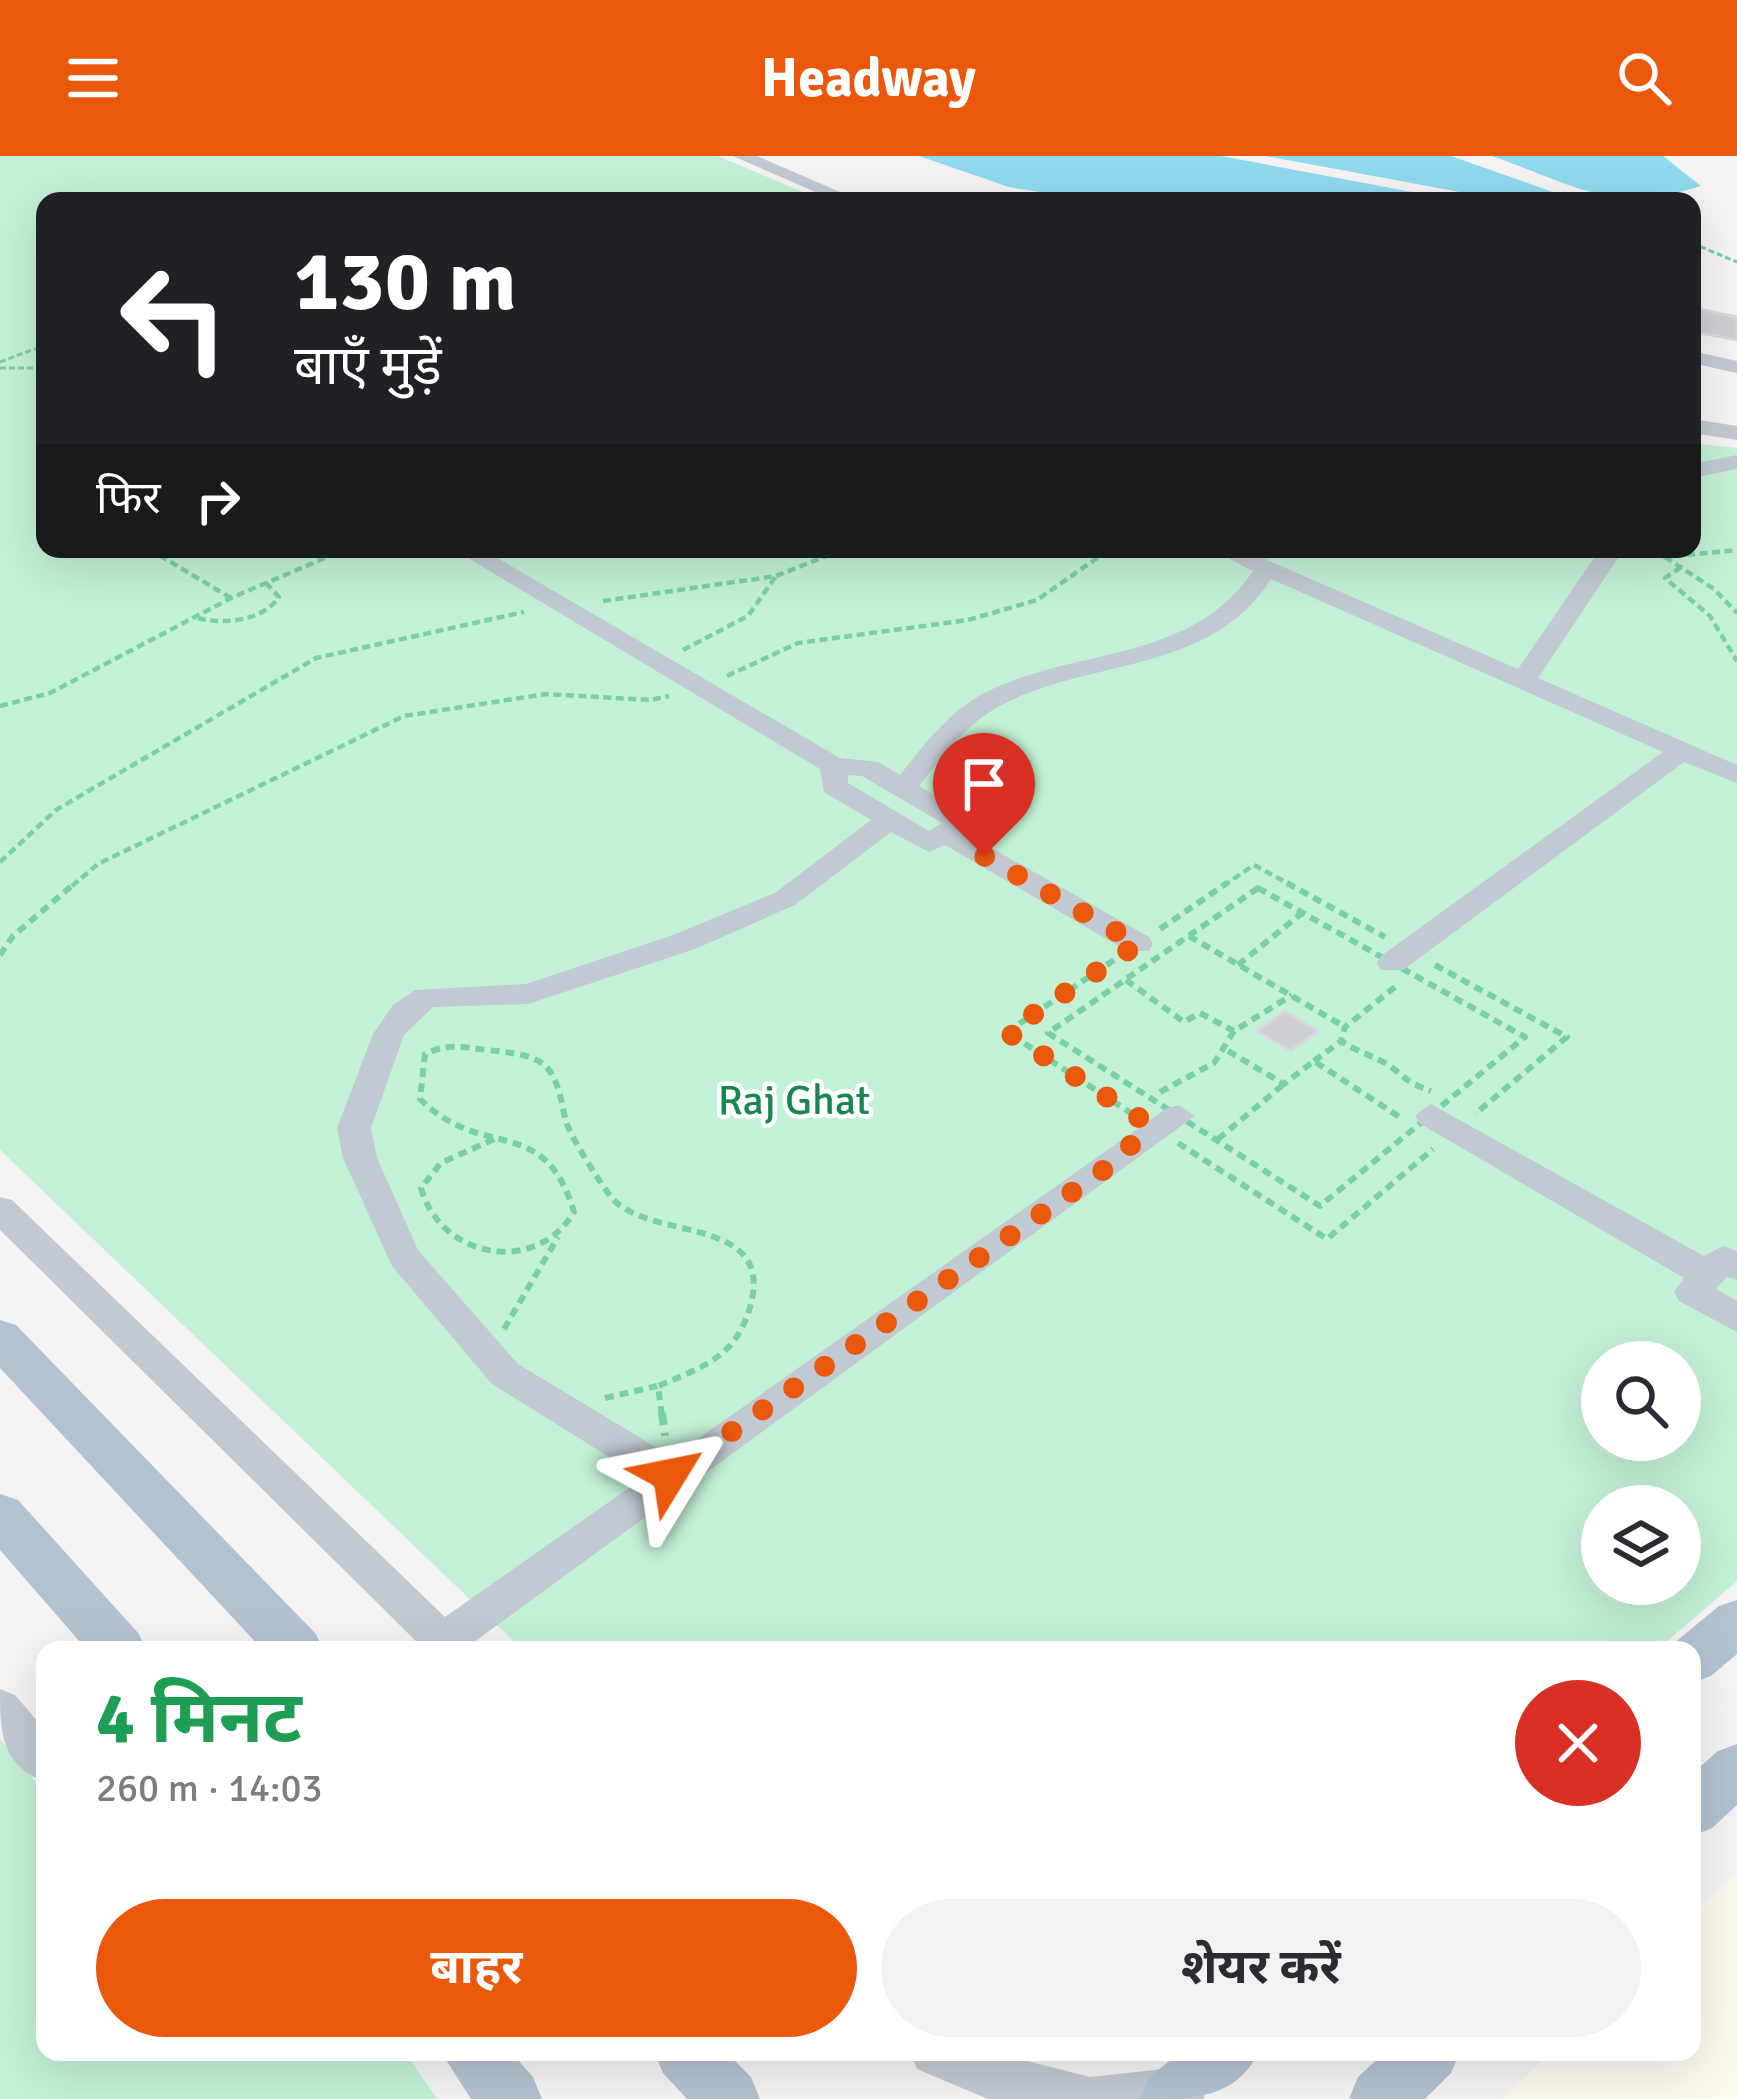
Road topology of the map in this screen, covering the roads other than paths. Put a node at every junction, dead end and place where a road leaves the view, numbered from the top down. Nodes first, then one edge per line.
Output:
1 (742, 156) edge
2 (830, 192) edge
3 (1701, 359) edge
4 (1737, 368) edge
5 (1701, 427) edge
6 (1737, 433) edge
7 (1737, 462) edge
8 (1701, 469) edge
9 (480, 558) edge
10 (1243, 558) edge
11 (1606, 558) edge
12 (1267, 568) junction
13 (1524, 680) junction
14 (1683, 751) junction
15 (1737, 775) edge
16 (896, 804) junction
17 (1138, 944) road end
18 (1405, 959) road end
19 (1432, 1113) road end
20 (1163, 1120) road end
21 (0, 1209) edge
22 (1722, 1271) edge
23 (1737, 1318) edge
24 (0, 1338) edge
25 (670, 1475) junction
26 (0, 1515) edge
27 (1737, 1622) edge
28 (111, 1641) edge
29 (288, 1641) edge
30 (442, 1641) edge
31 (454, 1641) edge
32 (1701, 1652) edge
33 (0, 1708) edge
34 (36, 1751) edge
35 (1737, 1769) edge
36 (1701, 1802) edge
37 (478, 2061) edge
38 (692, 2061) edge
39 (954, 2061) edge
40 (1218, 2061) edge
41 (1420, 2061) edge
42 (1177, 2095) edge
43 (511, 2099) edge
44 (729, 2099) edge
45 (1089, 2099) edge
46 (1379, 2099) edge

1 - 2 street
3 - 4 street
5 - 6 street
7 - 8 street
9 - 16 street
10 - 12 street
11 - 13 street
12 - 13 street
12 - 16 street
13 - 14 street
14 - 15 street
14 - 18 street
16 - 17 street
16 - 25 street
19 - 22 street
20 - 25 street
21 - 30 street
22 - 23 street
24 - 29 main road
25 - 31 street
26 - 28 main road
27 - 32 main road
33 - 34 street
35 - 36 main road
37 - 43 main road
38 - 44 main road
39 - 45 street
40 - 42 main road
41 - 46 main road
42 - 45 street

